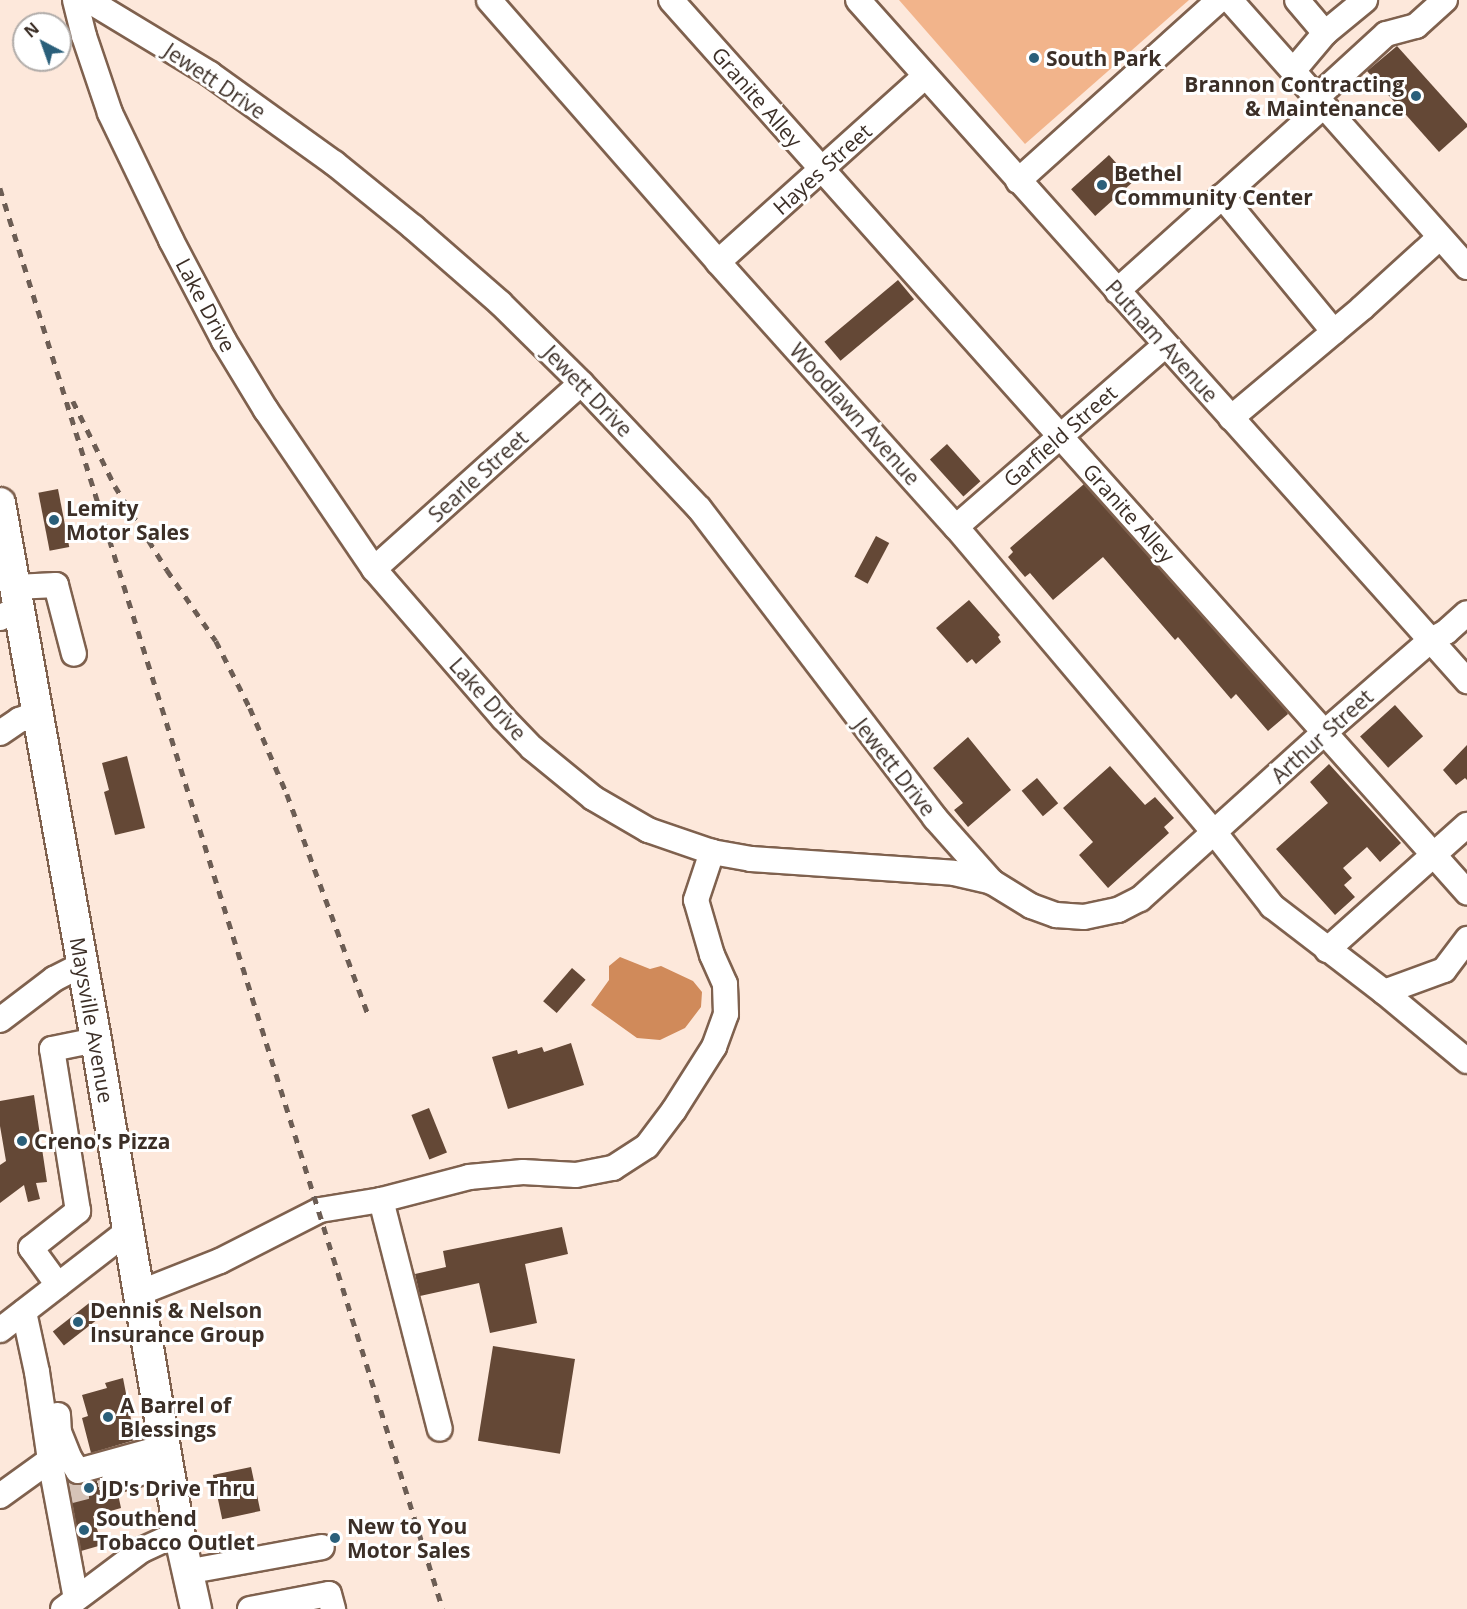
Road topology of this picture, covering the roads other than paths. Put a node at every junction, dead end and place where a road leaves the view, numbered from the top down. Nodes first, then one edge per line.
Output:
1 (75, 0) edge
2 (88, 0) edge
3 (489, 0) edge
4 (671, 0) edge
5 (858, 0) edge
6 (1219, 0) edge
7 (1230, 0) edge
8 (1297, 0) edge
9 (1365, 0) edge
10 (1445, 0) edge
11 (1325, 33) junction
12 (1293, 71) junction
13 (925, 76) junction
14 (1320, 102) junction
15 (821, 170) junction
16 (1018, 181) junction
17 (1222, 196) junction
18 (1440, 237) junction
19 (718, 262) junction
20 (1467, 267) edge
21 (1117, 291) junction
22 (1334, 332) junction
23 (1165, 345) junction
24 (581, 383) junction
25 (1231, 418) junction
26 (1061, 436) junction
27 (0, 503) edge
28 (956, 527) junction
29 (374, 569) junction
30 (11, 604) edge
31 (1467, 613) edge
32 (1431, 640) junction
33 (74, 654) dead end
34 (1467, 681) edge
35 (38, 713) junction
36 (4, 724) edge
37 (1325, 732) junction
38 (1467, 825) edge
39 (1215, 833) junction
40 (712, 852) junction
41 (1434, 855) junction
42 (992, 882) junction
43 (1467, 892) edge
44 (1467, 939) edge
45 (1327, 950) junction
46 (82, 965) junction
47 (1384, 992) junction
48 (0, 1020) edge
49 (96, 1040) junction
50 (1467, 1061) edge
51 (381, 1200) junction
52 (128, 1231) junction
53 (58, 1285) junction
54 (139, 1293) junction
55 (24, 1312) junction
56 (0, 1329) edge
57 (54, 1378) dead end
58 (440, 1429) dead end
59 (166, 1456) junction
60 (50, 1460) junction
61 (114, 1480) tunnel mouth
62 (0, 1496) edge
63 (179, 1533) junction
64 (322, 1547) dead end
65 (186, 1572) junction
66 (70, 1604) edge
67 (322, 1605) edge
68 (257, 1608) edge
69 (196, 1609) edge

1 - 29 street, Lake Drive
2 - 24 street, Jewett Drive
3 - 19 street, Woodlawn Avenue
4 - 15 street, Granite Alley
5 - 13 street, Putnam Avenue
6 - 16 street
7 - 12 street
8 - 11 street
9 - 11 street
10 - 14 street
11 - 12 street
12 - 14 street
13 - 15 street, Hayes Street
13 - 16 street, Putnam Avenue
14 - 17 street
14 - 18 street
15 - 19 street, Hayes Street
15 - 26 street, Granite Alley
16 - 21 street, Putnam Avenue
17 - 21 street
17 - 22 street
18 - 20 street
18 - 22 street
19 - 28 street, Woodlawn Avenue
21 - 23 street, Putnam Avenue
22 - 25 street
23 - 25 street, Putnam Avenue
23 - 26 street, Garfield Street
24 - 29 street, Searle Street
24 - 42 street, Jewett Drive
25 - 32 street, Putnam Avenue
26 - 28 street, Garfield Street
26 - 37 street, Granite Alley
27 - 30 main road, Maysville Avenue
28 - 39 street, Woodlawn Avenue
29 - 40 street, Lake Drive
30 - 33 street
30 - 35 main road, Maysville Avenue
31 - 32 street, Arthur Street
32 - 34 street, Putnam Avenue
32 - 37 street, Arthur Street
35 - 36 street
35 - 46 main road, Maysville Avenue
37 - 39 street, Arthur Street
37 - 41 street, Granite Alley
38 - 41 street
39 - 42 street, Lake Drive
39 - 45 street, Woodlawn Avenue
40 - 42 street, Lake Drive
40 - 51 street
41 - 43 street, Granite Alley
41 - 45 street
44 - 47 street
45 - 47 street, Woodlawn Avenue
46 - 48 street
46 - 49 main road, Maysville Avenue
47 - 50 street, Woodlawn Avenue
49 - 52 main road, Maysville Avenue
49 - 53 street
51 - 54 street
51 - 58 street
52 - 53 street
52 - 54 main road, Maysville Avenue
53 - 55 street
54 - 59 main road, Maysville Avenue
55 - 56 street
55 - 60 street
57 - 59 street
59 - 61 street
59 - 63 main road, Maysville Avenue
60 - 62 street
60 - 66 street
63 - 65 main road, Maysville Avenue
63 - 66 street
64 - 65 street
65 - 69 main road, Maysville Avenue
67 - 68 street

